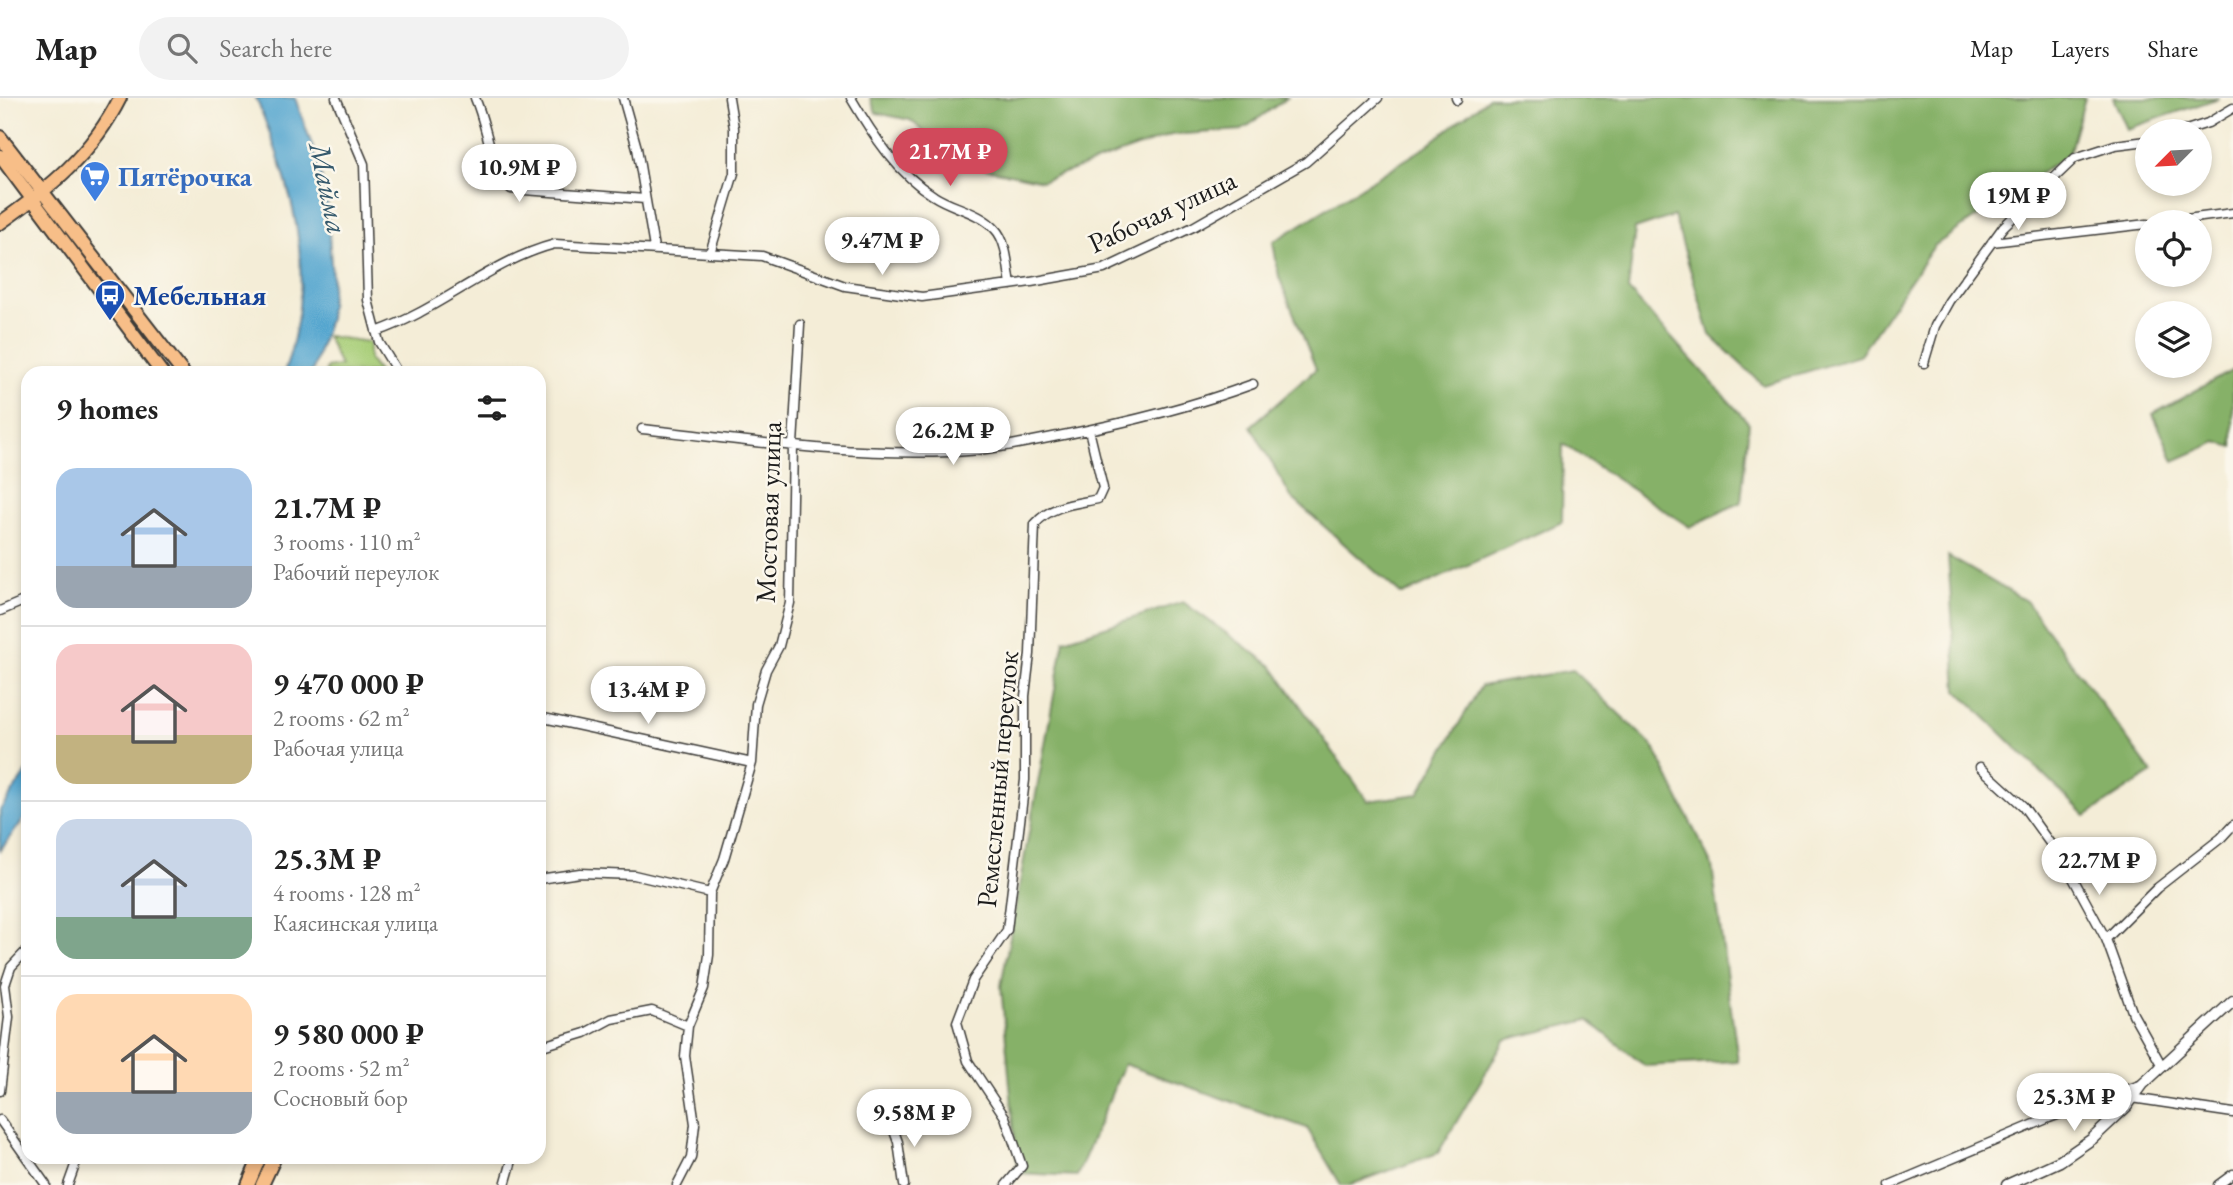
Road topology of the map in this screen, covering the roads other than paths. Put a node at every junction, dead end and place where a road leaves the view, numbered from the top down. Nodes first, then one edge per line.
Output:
1 (114, 98) edge
2 (120, 98) edge
3 (336, 98) edge
4 (475, 98) edge
5 (623, 98) edge
6 (729, 98) edge
7 (851, 98) edge
8 (1378, 98) edge
9 (2233, 108) edge
10 (2212, 121) edge
11 (0, 137) edge
12 (2135, 142) edge
13 (0, 156) edge
14 (36, 192) junction
15 (645, 199) junction
16 (2233, 213) edge
17 (0, 214) edge
18 (2212, 216) edge
19 (0, 223) edge
20 (2135, 225) edge
21 (1992, 242) junction
22 (654, 248) junction
23 (710, 253) junction
24 (1011, 285) junction
25 (800, 324) dead end
26 (376, 332) junction
27 (1924, 363) dead end
28 (157, 366) edge
29 (177, 366) edge
30 (394, 366) edge
31 (1253, 384) dead end
32 (642, 429) dead end
33 (1090, 430) junction
34 (793, 445) junction
35 (21, 602) edge
36 (0, 611) edge
37 (546, 719) edge
38 (752, 763) junction
39 (1980, 767) dead end
40 (2233, 825) edge
41 (546, 878) edge
42 (710, 893) junction
43 (2106, 939) junction
44 (21, 956) edge
45 (2233, 1001) edge
46 (688, 1026) junction
47 (546, 1045) edge
48 (2162, 1066) junction
49 (2143, 1084) junction
50 (0, 1091) edge
51 (2132, 1098) junction
52 (2233, 1113) edge
53 (0, 1120) edge
54 (890, 1120) dead end
55 (21, 1150) edge
56 (31, 1164) edge
57 (76, 1164) edge
58 (257, 1164) edge
59 (272, 1164) edge
60 (511, 1164) edge
61 (2233, 1174) edge
62 (46, 1185) edge
63 (68, 1185) edge
64 (248, 1185) edge
65 (262, 1185) edge
66 (505, 1185) edge
67 (677, 1185) edge
68 (904, 1185) edge
69 (1006, 1185) edge
70 (1890, 1185) edge
71 (2007, 1185) edge
72 (2218, 1185) edge

1 - 14 main road
2 - 14 main road
3 - 26 street
4 - 15 street
5 - 15 street
6 - 23 street
7 - 24 street
8 - 24 street, Рабочая улица
9 - 10 street
11 - 14 main road
12 - 21 street
13 - 14 main road
14 - 17 main road
14 - 19 main road
14 - 28 main road
14 - 29 main road
15 - 22 street
16 - 18 street
20 - 21 street
21 - 27 street
22 - 23 street, Рабочая улица
22 - 26 street, Рабочая улица
23 - 24 street, Рабочая улица
25 - 34 street, Мостовая улица
26 - 30 street
31 - 33 street
32 - 34 street
33 - 34 street
33 - 69 street, Ремесленный переулок
34 - 38 street, Мостовая улица
35 - 36 street
37 - 38 street
38 - 42 street, Мостовая улица
39 - 43 street
40 - 43 street
41 - 42 street
42 - 46 street, Мостовая улица
43 - 48 street
44 - 50 street
45 - 48 street
46 - 47 street
46 - 67 street, Мостовая улица
48 - 49 street
49 - 51 street
49 - 70 street
51 - 52 street
51 - 71 street
53 - 55 street
54 - 68 street
56 - 62 street
57 - 63 street
58 - 64 main road
59 - 65 main road
60 - 66 street
61 - 72 street

